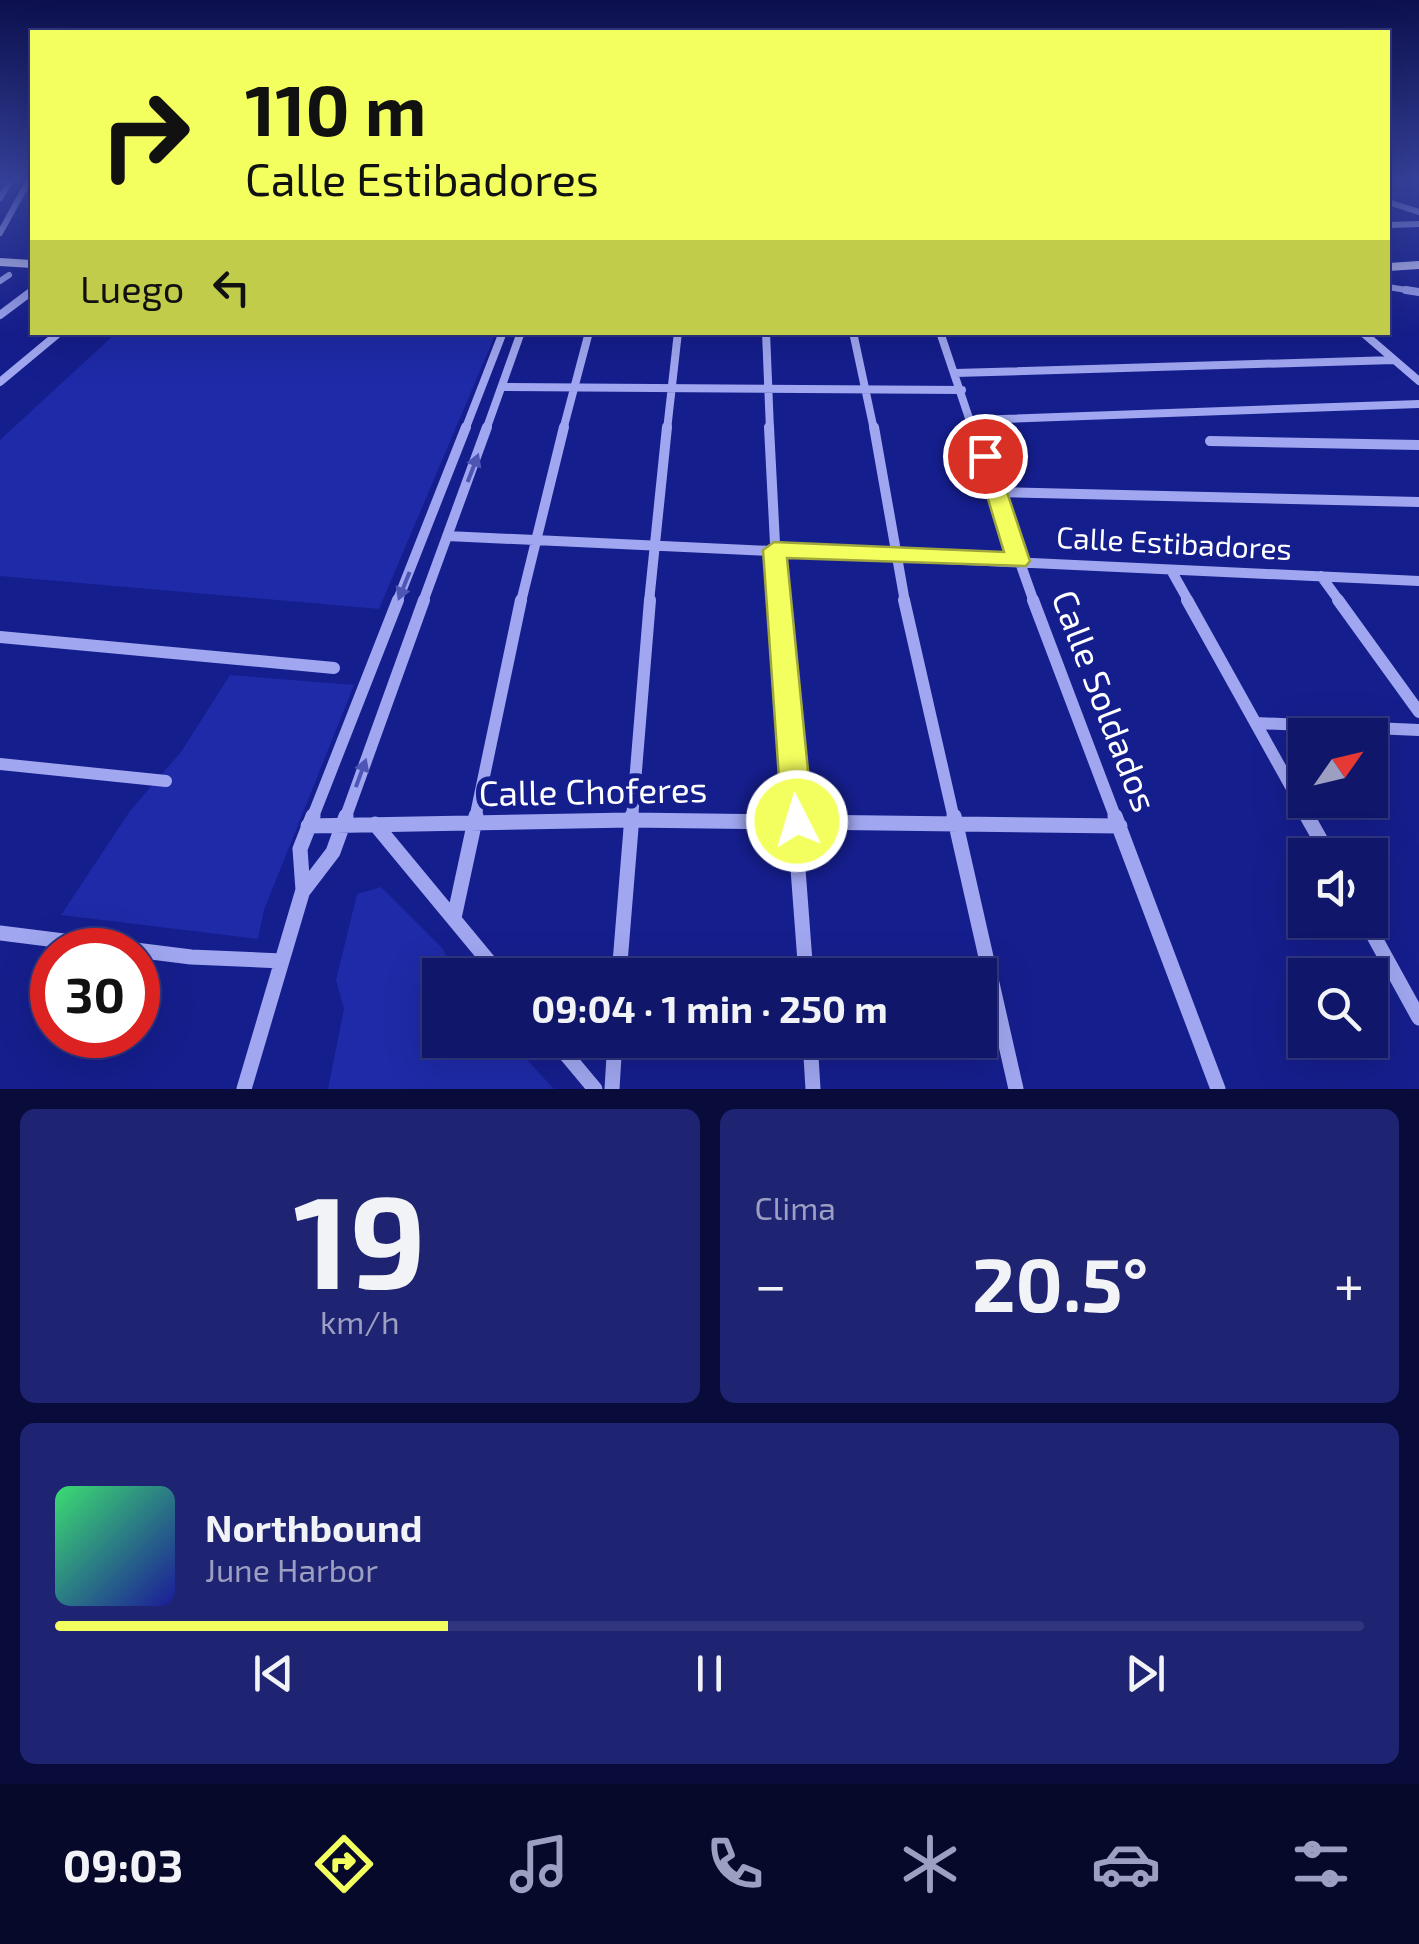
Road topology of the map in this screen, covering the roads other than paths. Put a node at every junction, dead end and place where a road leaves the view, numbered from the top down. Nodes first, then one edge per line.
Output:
1 (0, 262) edge
2 (30, 264) edge
3 (1419, 266) edge
4 (1390, 269) edge
5 (1390, 269) edge
6 (30, 276) edge
7 (1419, 276) edge
8 (3, 277) edge
9 (1390, 287) edge
10 (30, 292) edge
11 (1419, 292) edge
12 (0, 314) edge
13 (56, 335) edge
14 (502, 335) edge
15 (520, 335) edge
16 (588, 335) edge
17 (678, 335) edge
18 (766, 335) edge
19 (855, 335) edge
20 (941, 335) edge
21 (1365, 335) edge
22 (1394, 360) junction
23 (955, 372) junction
24 (1419, 381) edge
25 (0, 382) edge
26 (503, 387) junction
27 (573, 388) junction
28 (672, 390) junction
29 (769, 390) junction
30 (962, 390) junction
31 (868, 391) junction
32 (1419, 404) edge
33 (973, 420) junction
34 (1210, 441) dead end
35 (1419, 445) edge
36 (997, 492) junction
37 (1419, 502) edge
38 (447, 536) junction
39 (534, 540) junction
40 (654, 545) junction
41 (774, 550) junction
42 (894, 556) junction
43 (1018, 561) junction
44 (1172, 570) junction
45 (1321, 576) junction
46 (1419, 581) edge
47 (0, 636) edge
48 (334, 668) dead end
49 (1419, 712) edge
50 (1256, 723) junction
51 (1419, 730) edge
52 (0, 764) edge
53 (166, 781) dead end
54 (630, 820) junction
55 (797, 821) junction
56 (375, 824) junction
57 (471, 824) junction
58 (342, 825) junction
59 (956, 825) junction
60 (308, 826) junction
61 (1120, 826) junction
62 (1320, 838) edge
63 (303, 890) junction
64 (454, 918) junction
65 (0, 934) edge
66 (1375, 938) edge
67 (486, 958) edge
68 (620, 958) edge
69 (805, 958) edge
70 (282, 961) junction
71 (1419, 1018) edge
72 (569, 1058) edge
73 (614, 1058) edge
74 (811, 1058) edge
75 (244, 1089) edge
76 (594, 1089) edge
77 (612, 1089) edge
78 (813, 1089) edge
79 (1016, 1089) edge
80 (1218, 1089) edge

1 - 2 street
3 - 4 street
5 - 7 street
6 - 8 street
9 - 11 street
10 - 12 street
13 - 25 street
14 -> 60 street
15 - 26 street
16 - 27 street
17 - 28 street
18 - 29 street
19 - 31 street
20 - 23 street, Calle Soldados
21 - 22 street
22 - 23 street
22 - 24 street
23 - 30 street, Calle Soldados
26 - 27 street
38 -> 26 street
27 - 28 street
27 - 39 street
28 - 29 street
28 - 40 street
29 - 31 street
29 - 41 street
30 - 31 street
30 - 33 street, Calle Soldados
31 - 42 street
32 - 33 street
33 - 36 street, Calle Soldados
34 - 35 street
36 - 37 street
36 - 43 street, Calle Soldados
38 - 39 street, Calle Estibadores
58 -> 38 street
39 - 40 street, Calle Estibadores
39 - 57 street
40 - 41 street, Calle Estibadores
40 - 54 street
41 - 42 street, Calle Estibadores
41 - 55 street
42 - 43 street, Calle Estibadores
42 - 59 street
43 - 44 street, Calle Estibadores
43 - 61 street, Calle Soldados
44 - 45 street, Calle Estibadores
44 - 50 street
45 - 46 street, Calle Estibadores
45 - 49 street
47 - 48 street
50 - 51 street
50 - 62 street
52 - 53 street
54 - 55 street, Calle Choferes
54 - 57 street, Calle Choferes
54 - 68 street
55 - 59 street, Calle Choferes
55 - 69 street
56 - 57 street, Calle Choferes
56 - 58 street, Calle Choferes
56 - 64 street
57 - 64 street
58 - 60 street, Calle Choferes
58 - 63 street
59 - 61 street, Calle Choferes
59 - 79 street
60 - 63 street
61 - 80 street, Calle Soldados
63 - 70 street
64 - 67 street
65 - 70 street
66 - 71 street
70 - 75 street
72 - 76 street
73 - 77 street
74 - 78 street

